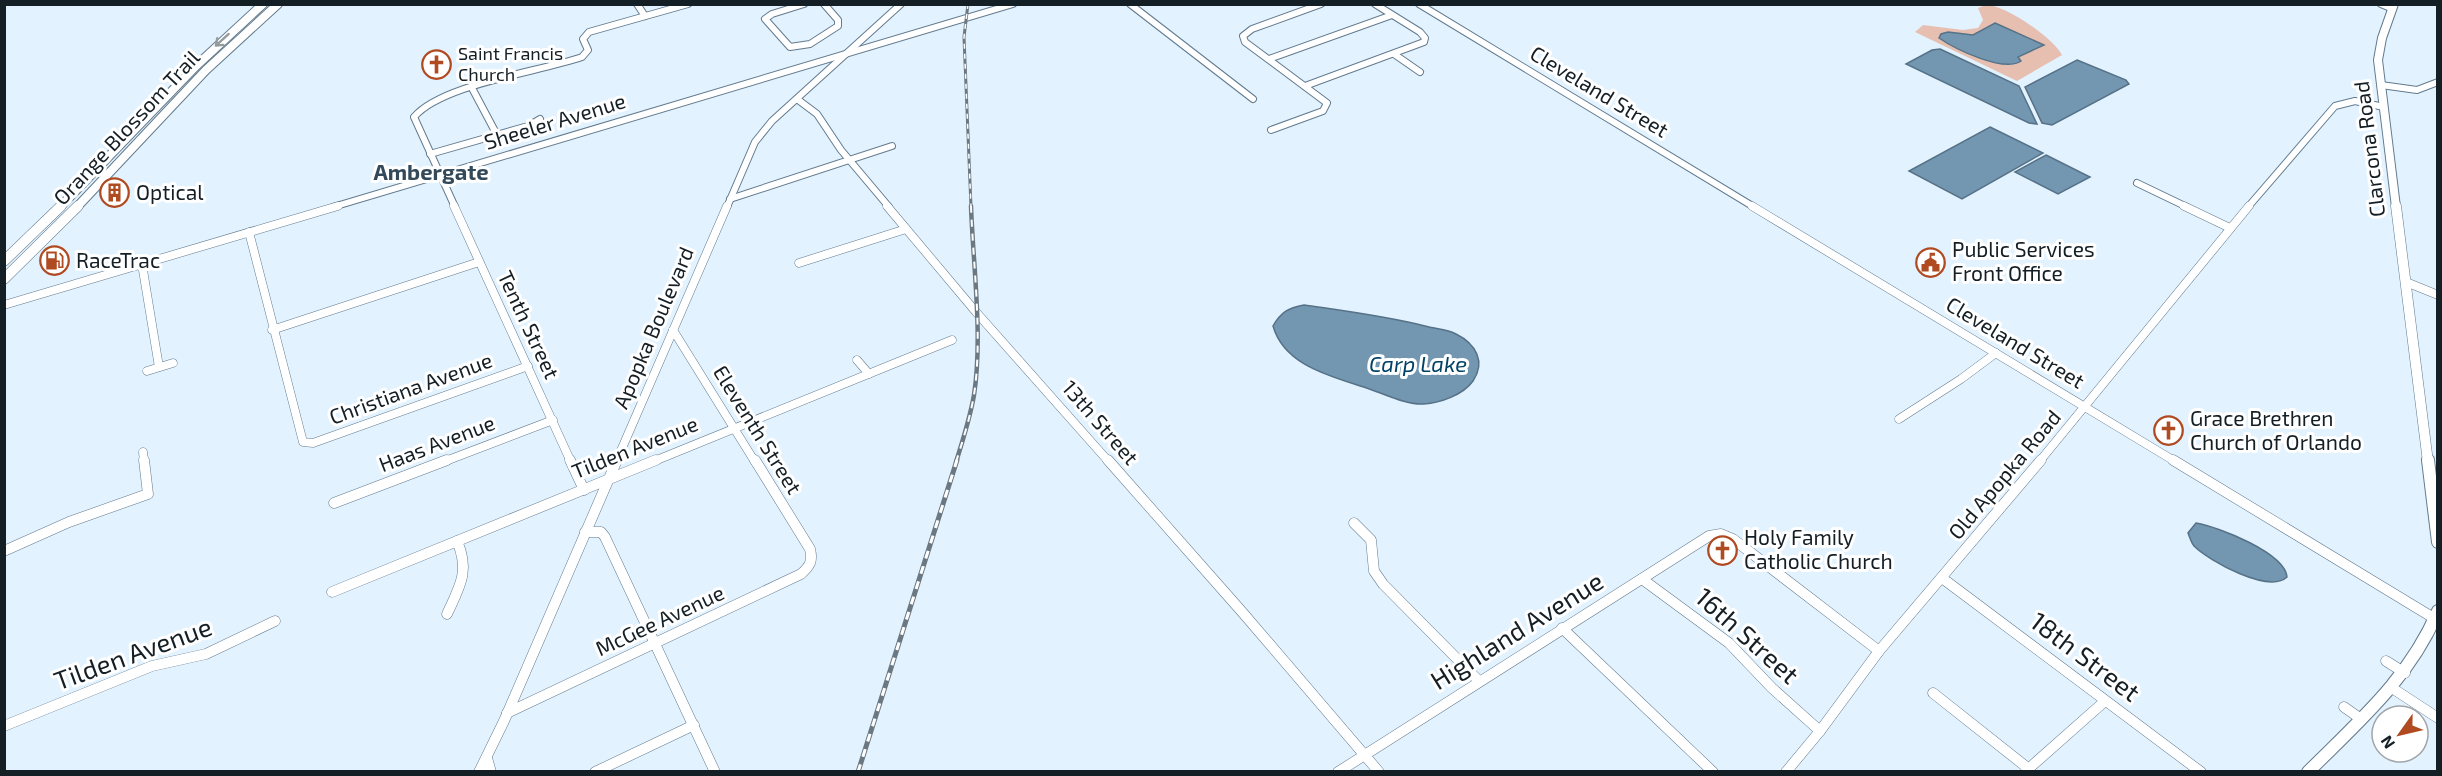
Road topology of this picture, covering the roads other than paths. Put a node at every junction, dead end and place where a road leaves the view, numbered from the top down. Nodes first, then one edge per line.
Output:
1 (263, 4) edge
2 (278, 4) edge
3 (637, 4) edge
4 (688, 4) edge
5 (804, 4) edge
6 (824, 4) edge
7 (901, 4) edge
8 (1013, 4) edge
9 (1130, 4) edge
10 (1321, 4) edge
11 (1375, 4) edge
12 (1419, 4) edge
13 (2381, 4) edge
14 (2394, 7) edge
15 (1392, 15) junction
16 (645, 16) junction
17 (237, 27) junction
18 (251, 27) junction
19 (846, 54) junction
20 (1394, 54) junction
21 (1269, 59) junction
22 (1420, 72) dead end
23 (2438, 82) edge
24 (2381, 85) junction
25 (1305, 86) junction
26 (472, 88) junction
27 (165, 96) junction
28 (181, 96) junction
29 (797, 99) junction
30 (1253, 99) dead end
31 (2384, 107) junction
32 (540, 119) dead end
33 (1271, 130) dead end
34 (497, 135) junction
35 (892, 146) dead end
36 (134, 147) junction
37 (116, 148) junction
38 (430, 154) junction
39 (849, 159) junction
40 (440, 175) junction
41 (2137, 183) dead end
42 (730, 199) junction
43 (48, 220) junction
44 (906, 228) junction
45 (2230, 228) junction
46 (249, 232) junction
47 (52, 233) junction
48 (34, 234) junction
49 (35, 250) junction
50 (4, 261) edge
51 (479, 262) junction
52 (799, 263) dead end
53 (142, 264) junction
54 (4, 279) edge
55 (2406, 282) junction
56 (2438, 295) edge
57 (4, 305) edge
58 (272, 330) junction
59 (674, 330) junction
60 (952, 340) dead end
61 (1996, 353) junction
62 (857, 360) dead end
63 (173, 363) dead end
64 (528, 366) junction
65 (159, 367) junction
66 (147, 371) dead end
67 (869, 374) junction
68 (2086, 407) junction
69 (1899, 419) dead end
70 (554, 420) junction
71 (733, 429) junction
72 (143, 452) dead end
73 (608, 481) junction
74 (584, 490) junction
75 (334, 503) dead end
76 (1354, 523) dead end
77 (585, 532) junction
78 (457, 540) junction
79 (2438, 542) edge
80 (810, 549) joint
81 (4, 551) edge
82 (1942, 578) junction
83 (1641, 579) junction
84 (332, 592) dead end
85 (447, 614) dead end
86 (2437, 617) edge
87 (276, 621) dead end
88 (1562, 628) junction
89 (655, 643) junction
90 (1879, 651) junction
91 (2386, 661) dead end
92 (2405, 673) junction
93 (1479, 681) junction
94 (2392, 688) junction
95 (1933, 693) dead end
96 (2105, 701) junction
97 (2344, 707) dead end
98 (507, 713) junction
99 (2438, 718) edge
100 (2361, 719) junction
101 (694, 725) junction
102 (4, 726) edge
103 (1820, 731) junction
104 (1364, 755) junction
105 (487, 758) junction
106 (2028, 770) edge
107 (479, 771) edge
108 (492, 771) edge
109 (595, 771) edge
110 (715, 771) edge
111 (1338, 771) edge
112 (1379, 771) edge
113 (1713, 771) edge
114 (1786, 771) edge
115 (2201, 771) edge
116 (2308, 771) edge

1 - 17 main road, Orange Blossom Trail
2 - 18 main road, Orange Blossom Trail
3 - 16 street
4 - 16 street
5 - 6 street
7 - 19 street, Apopka Boulevard
8 - 19 street, Sheeler Avenue
9 - 30 street
10 - 21 street
11 - 15 street
12 - 61 street, Cleveland Street
13 - 14 street
14 - 24 main road, Clarcona Road
15 - 20 street
15 - 21 street
16 - 26 street
17 - 18 main road
17 -> 27 main road, Orange Blossom Trail
18 - 28 main road, Orange Blossom Trail
19 - 29 street, Apopka Boulevard
19 - 40 street, Sheeler Avenue
20 - 22 street
20 - 25 street
21 - 25 street
23 - 24 street
24 - 31 main road, Clarcona Road
25 - 33 street
26 - 34 street
26 - 38 street, Tenth Street
27 - 28 main road
27 - 37 main road, Orange Blossom Trail
28 - 36 main road, Orange Blossom Trail
29 - 39 street, 13th Street
29 - 42 street, Apopka Boulevard
31 - 45 street, Old Apopka Road
31 - 55 main road, Clarcona Road
32 - 34 street
34 - 38 street
35 - 39 street
36 - 37 main road
36 - 47 main road, Orange Blossom Trail
37 - 43 main road, Orange Blossom Trail
38 - 40 street, Tenth Street
39 - 42 street
39 - 44 street, 13th Street
40 - 46 street, Sheeler Avenue
40 - 51 street, Tenth Street
41 - 45 street
42 - 59 street, Apopka Boulevard
43 - 47 main road
43 - 48 main road, Orange Blossom Trail
44 - 52 street
44 - 104 street, 13th Street
45 - 68 street, Old Apopka Road
46 - 53 street, Sheeler Avenue
46 - 58 street
47 - 49 main road, Orange Blossom Trail
48 - 49 main road
48 - 50 main road, Orange Blossom Trail
49 - 54 main road, Orange Blossom Trail
51 - 58 street
51 - 64 street, Tenth Street
53 - 57 street, Sheeler Avenue
53 - 65 street
55 - 56 street
55 - 79 main road, Clarcona Road
58 - 64 street, Christiana Avenue
59 - 71 street, Eleventh Street
59 - 73 street, Apopka Boulevard
60 - 67 street, Tilden Avenue
61 - 68 street, Cleveland Street
61 - 69 street
62 - 67 street
63 - 65 street
64 - 70 street, Tenth Street
65 - 66 street
67 - 71 street, Tilden Avenue
68 - 82 street, Old Apopka Road
68 - 86 street, Cleveland Street
70 - 74 street, Tenth Street
70 - 75 street, Haas Avenue
71 - 73 street, Tilden Avenue
71 - 80 street, Eleventh Street
72 - 81 street
73 - 74 street, Tilden Avenue
73 - 77 street, Apopka Boulevard
74 - 78 street, Tilden Avenue
76 - 93 street
77 - 89 street
77 - 98 street, Apopka Boulevard
78 - 84 street, Tilden Avenue
78 - 85 street
80 - 89 street, McGee Avenue
82 - 90 street, Old Apopka Road
82 - 96 street, 18th Street
83 - 88 street, Highland Avenue
83 - 90 street, Highland Avenue
83 - 103 street, 16th Street
86 - 92 main road
87 - 102 street, Tilden Avenue
88 - 93 street, Highland Avenue
88 - 113 street
89 - 98 street, McGee Avenue
89 - 101 street
90 - 103 street, Old Apopka Road
91 - 92 street
92 - 94 main road
93 - 104 street, Highland Avenue
94 - 99 street
94 - 100 main road
95 - 106 street
96 - 106 street
96 - 115 street, 18th Street
97 - 100 street
98 - 105 street, Apopka Boulevard
100 - 116 main road
101 - 109 street
101 - 110 street
103 - 114 street, Old Apopka Road
104 - 111 street, Highland Avenue
104 - 112 street, 13th Street
105 - 107 street, Apopka Boulevard
105 - 108 street

